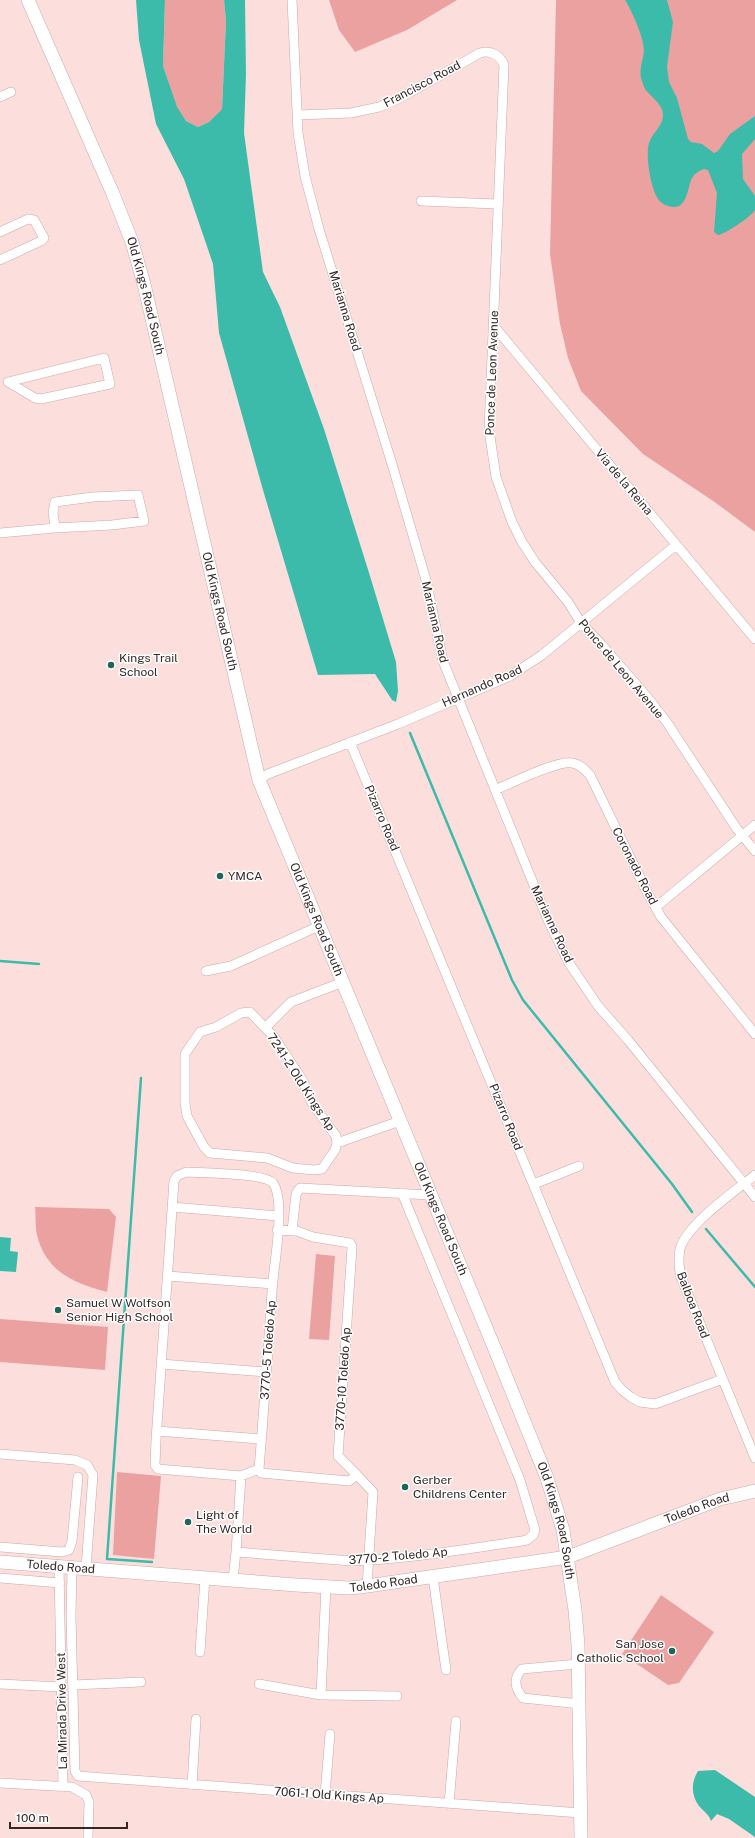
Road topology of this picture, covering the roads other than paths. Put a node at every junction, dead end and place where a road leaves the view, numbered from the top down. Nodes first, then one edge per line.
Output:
1 (28, 0) edge
2 (292, 0) edge
3 (496, 54) joint
4 (11, 92) dead end
5 (0, 96) edge
6 (298, 115) junction
7 (421, 201) dead end
8 (497, 204) junction
9 (0, 232) edge
10 (0, 260) edge
11 (493, 325) junction
12 (4, 382) edge
13 (55, 528) junction
14 (0, 533) edge
15 (676, 545) junction
16 (581, 623) junction
17 (755, 639) edge
18 (457, 698) junction
19 (350, 742) junction
20 (259, 780) junction
21 (495, 790) junction
22 (755, 825) edge
23 (742, 836) junction
24 (755, 851) edge
25 (656, 907) junction
26 (319, 926) junction
27 (206, 970) dead end
28 (343, 982) junction
29 (266, 1027) junction
30 (755, 1034) edge
31 (400, 1120) junction
32 (337, 1144) junction
33 (579, 1166) dead end
34 (755, 1175) edge
35 (534, 1184) junction
36 (744, 1184) junction
37 (402, 1193) junction
38 (430, 1195) junction
39 (755, 1197) edge
40 (172, 1207) junction
41 (279, 1216) junction
42 (277, 1230) junction
43 (292, 1231) junction
44 (168, 1276) junction
45 (273, 1284) junction
46 (161, 1364) junction
47 (266, 1372) junction
48 (723, 1379) junction
49 (156, 1431) junction
50 (261, 1440) junction
51 (0, 1454) edge
52 (755, 1458) edge
53 (259, 1469) junction
54 (241, 1476) junction
55 (357, 1476) junction
56 (78, 1477) dead end
57 (755, 1490) edge
58 (0, 1547) edge
59 (236, 1552) junction
60 (568, 1557) junction
61 (368, 1560) junction
62 (0, 1562) edge
63 (66, 1567) junction
64 (86, 1568) junction
65 (205, 1577) junction
66 (433, 1577) junction
67 (0, 1578) edge
68 (233, 1579) junction
69 (60, 1583) junction
70 (326, 1586) junction
71 (367, 1586) junction
72 (200, 1652) dead end
73 (578, 1664) junction
74 (446, 1670) dead end
75 (140, 1682) dead end
76 (0, 1684) edge
77 (259, 1684) dead end
78 (73, 1685) junction
79 (61, 1687) junction
80 (320, 1695) junction
81 (397, 1696) dead end
82 (580, 1704) junction
83 (196, 1719) dead end
84 (456, 1721) dead end
85 (330, 1734) dead end
86 (0, 1783) edge
87 (192, 1785) junction
88 (64, 1787) junction
89 (325, 1795) junction
90 (449, 1804) junction
91 (581, 1813) junction
92 (88, 1838) edge
93 (581, 1838) edge

1 - 20 street, Old Kings Road South
2 - 6 street, Marianna Road
3 - 6 street, Francisco Road
3 - 8 street, Ponce de Leon Avenue
4 - 5 street
6 - 18 street, Marianna Road
7 - 8 street
8 - 11 street, Ponce de Leon Avenue
9 - 10 street
11 - 15 street, Via de la Reina
11 - 16 street, Ponce de Leon Avenue
12 - 12 street
13 - 13 street
13 - 14 street
15 - 16 street, Hernando Road
15 - 17 street, Via de la Reina
16 - 18 street, Hernando Road
16 - 23 street, Ponce de Leon Avenue
18 - 19 street, Hernando Road
18 - 21 street, Marianna Road
19 - 20 street, Hernando Road
19 - 35 street, Pizarro Road
20 - 26 street, Old Kings Road South
21 - 25 street, Coronado Road
21 - 36 street, Marianna Road
22 - 23 street
23 - 24 street, Ponce de Leon Avenue
23 - 25 street
25 - 30 street, Coronado Road
26 - 27 street
26 - 28 street, Old Kings Road South
28 - 29 street
28 - 31 street, Old Kings Road South
29 - 32 street, 7241-2 Old Kings Ap
29 - 32 street, 7241-2 Old Kings Ap
31 - 32 street
31 - 38 street, Old Kings Road South
33 - 35 street
34 - 36 street, Balboa Road
35 - 48 street, Pizarro Road
36 - 39 street, Marianna Road
36 - 48 street, Balboa Road
37 - 38 street
37 - 43 street
37 - 61 street, 3770-2 Toledo Ap
38 - 60 street, Old Kings Road South
40 - 41 street
40 - 41 street
40 - 44 street
41 - 42 street
42 - 43 street, 3770-10 Toledo Ap
42 - 45 street, 3770-5 Toledo Ap
43 - 55 street, 3770-10 Toledo Ap
44 - 45 street
44 - 46 street
45 - 47 street, 3770-5 Toledo Ap
46 - 47 street
46 - 49 street
47 - 50 street, 3770-5 Toledo Ap
48 - 52 street, Balboa Road
49 - 50 street
49 - 54 street
50 - 53 street, 3770-5 Toledo Ap
51 - 64 street
53 - 54 street
53 - 55 street
54 - 59 street
55 - 61 street
56 - 58 street
57 - 60 street, Toledo Road
59 - 61 street, 3770-2 Toledo Ap
59 - 68 street
60 - 66 street, Toledo Road
60 - 73 street, Old Kings Road South
61 - 71 street
62 - 63 street, Toledo Road
63 - 64 street, Toledo Road
63 - 69 street, La Mirada Drive West
63 - 78 street
64 - 65 street, Toledo Road
65 - 68 street, Toledo Road
65 - 72 street
66 - 71 street, Toledo Road
66 - 74 street
67 - 69 street
68 - 70 street, Toledo Road
69 - 79 street, La Mirada Drive West
70 - 71 street, Toledo Road
70 - 80 street
73 - 82 street, Old Kings Road South
73 - 82 street
75 - 78 street
76 - 79 street
77 - 80 street
78 - 87 street, 7061-1 Old Kings Ap
79 - 88 street, La Mirada Drive West
80 - 81 street
82 - 91 street, Old Kings Road South
83 - 87 street
84 - 90 street
85 - 89 street
86 - 88 street
87 - 89 street, 7061-1 Old Kings Ap
88 - 92 street, La Mirada Drive West
89 - 90 street, 7061-1 Old Kings Ap
90 - 91 street, 7061-1 Old Kings Ap
91 - 93 street, Old Kings Road South

